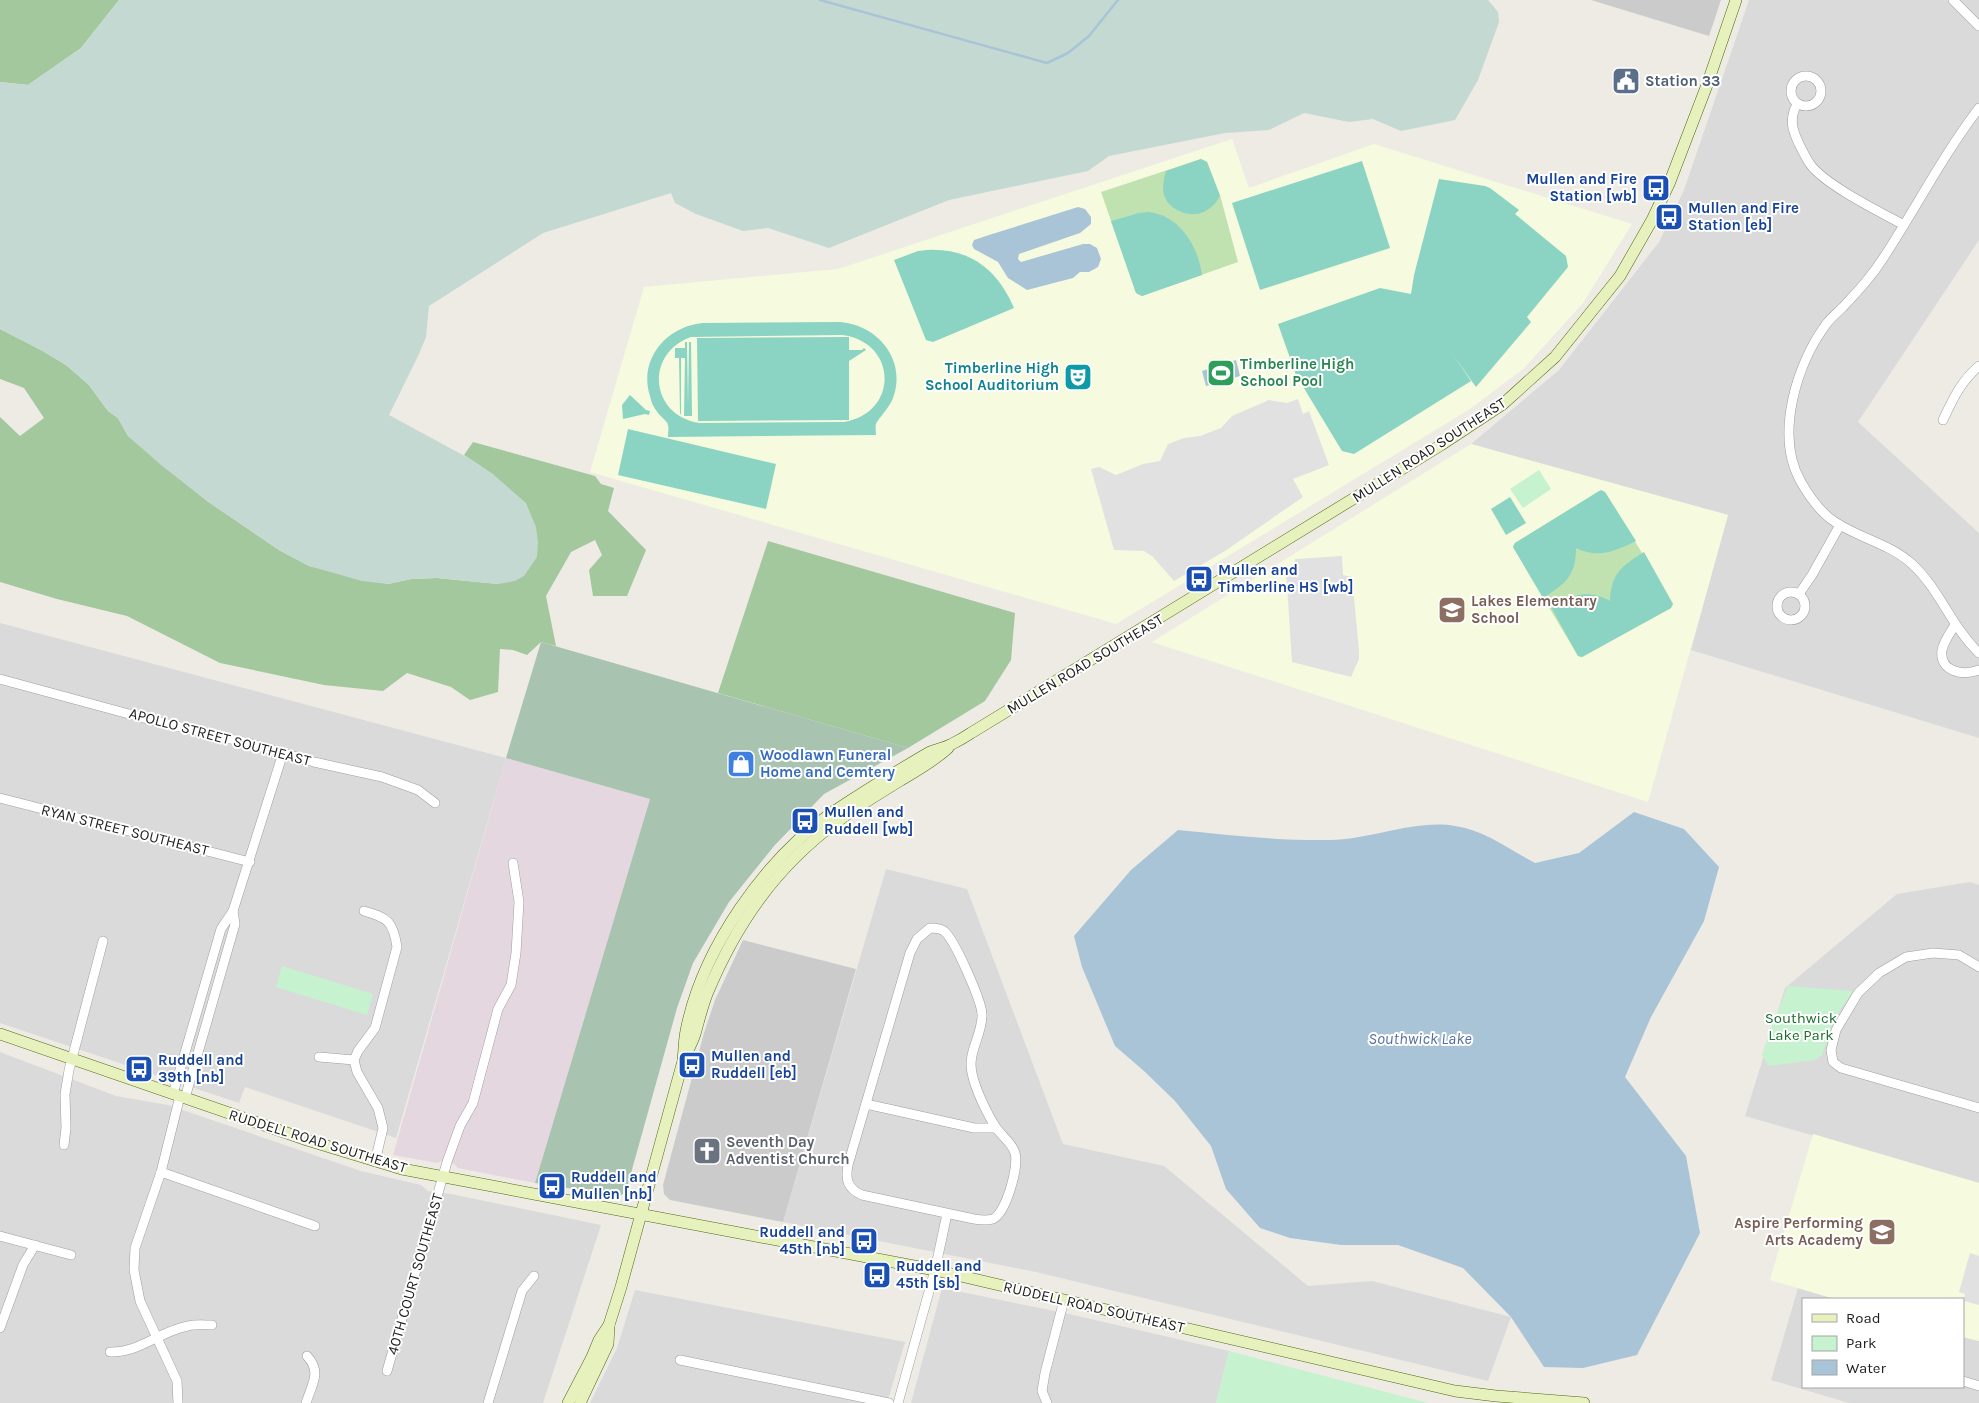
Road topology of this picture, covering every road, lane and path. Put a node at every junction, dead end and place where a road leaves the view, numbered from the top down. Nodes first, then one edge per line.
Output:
1 (1736, 0) edge
2 (1953, 0) edge
3 (1979, 26) edge
4 (1797, 104) dead end
5 (1979, 108) edge
6 (1904, 226) junction
7 (1979, 366) edge
8 (1943, 420) dead end
9 (1840, 525) junction
10 (1799, 594) dead end
11 (1955, 625) junction
12 (1979, 653) edge
13 (1979, 670) edge
14 (0, 679) edge
15 (283, 753) junction
16 (0, 798) edge
17 (435, 803) dead end
18 (250, 862) junction
19 (514, 863) dead end
20 (233, 911) junction
21 (364, 911) dead end
22 (102, 941) dead end
23 (1979, 967) edge
24 (0, 1034) edge
25 (319, 1057) dead end
26 (72, 1059) junction
27 (354, 1060) junction
28 (179, 1096) junction
29 (866, 1104) junction
30 (1979, 1108) edge
31 (996, 1128) junction
32 (64, 1145) dead end
33 (375, 1162) junction
34 (161, 1172) junction
35 (443, 1177) junction
36 (640, 1214) junction
37 (948, 1214) junction
38 (315, 1226) dead end
39 (0, 1236) edge
40 (35, 1245) junction
41 (72, 1255) dead end
42 (935, 1270) junction
43 (534, 1276) dead end
44 (1064, 1300) junction
45 (212, 1325) dead end
46 (608, 1325) junction
47 (0, 1328) edge
48 (157, 1337) junction
49 (110, 1352) dead end
50 (307, 1356) dead end
51 (680, 1360) dead end
52 (387, 1371) dead end
53 (1964, 1381) edge
54 (1979, 1386) edge
55 (178, 1403) edge
56 (306, 1403) edge
57 (488, 1403) edge
58 (568, 1403) edge
59 (580, 1403) edge
60 (889, 1403) edge
61 (898, 1403) edge
62 (1047, 1403) edge
63 (1584, 1403) edge

1 - 36 street, MULLEN ROAD SOUTHEAST
2 - 3 street
4 - 6 street
5 - 6 street
6 - 9 street
7 - 8 street
9 - 10 street
9 - 11 street
11 - 12 street
11 - 13 street
14 - 15 street, APOLLO STREET SOUTHEAST
15 - 17 street, APOLLO STREET SOUTHEAST
15 - 18 street
16 - 18 street, RYAN STREET SOUTHEAST
18 - 20 street
19 - 35 street, 40TH COURT SOUTHEAST
20 - 28 street
20 - 28 street
21 - 27 street
22 - 26 street
23 - 30 street
24 - 26 street, RUDDELL ROAD SOUTHEAST
25 - 27 street
26 - 28 street, RUDDELL ROAD SOUTHEAST
26 - 32 street
27 - 33 street
28 - 33 street, RUDDELL ROAD SOUTHEAST
28 - 34 street
29 - 31 street
29 - 31 street
29 - 37 street
31 - 37 street
33 - 35 street, RUDDELL ROAD SOUTHEAST
34 - 38 street
34 - 48 street
35 - 36 street, RUDDELL ROAD SOUTHEAST
35 - 52 street, 40TH COURT SOUTHEAST
36 - 42 street, RUDDELL ROAD SOUTHEAST
36 - 46 street, MULLEN ROAD SOUTHEAST
37 - 42 street
39 - 40 street
40 - 41 street
40 - 47 street
42 - 44 street, RUDDELL ROAD SOUTHEAST
42 - 61 street
43 - 57 street
44 - 62 street
44 - 63 street, RUDDELL ROAD SOUTHEAST
45 - 48 street
46 - 58 street, MULLEN ROAD SOUTHEAST
46 - 59 street, MULLEN ROAD SOUTHEAST
48 - 49 street
48 - 55 street
50 - 56 street
51 - 60 street
53 - 54 street

